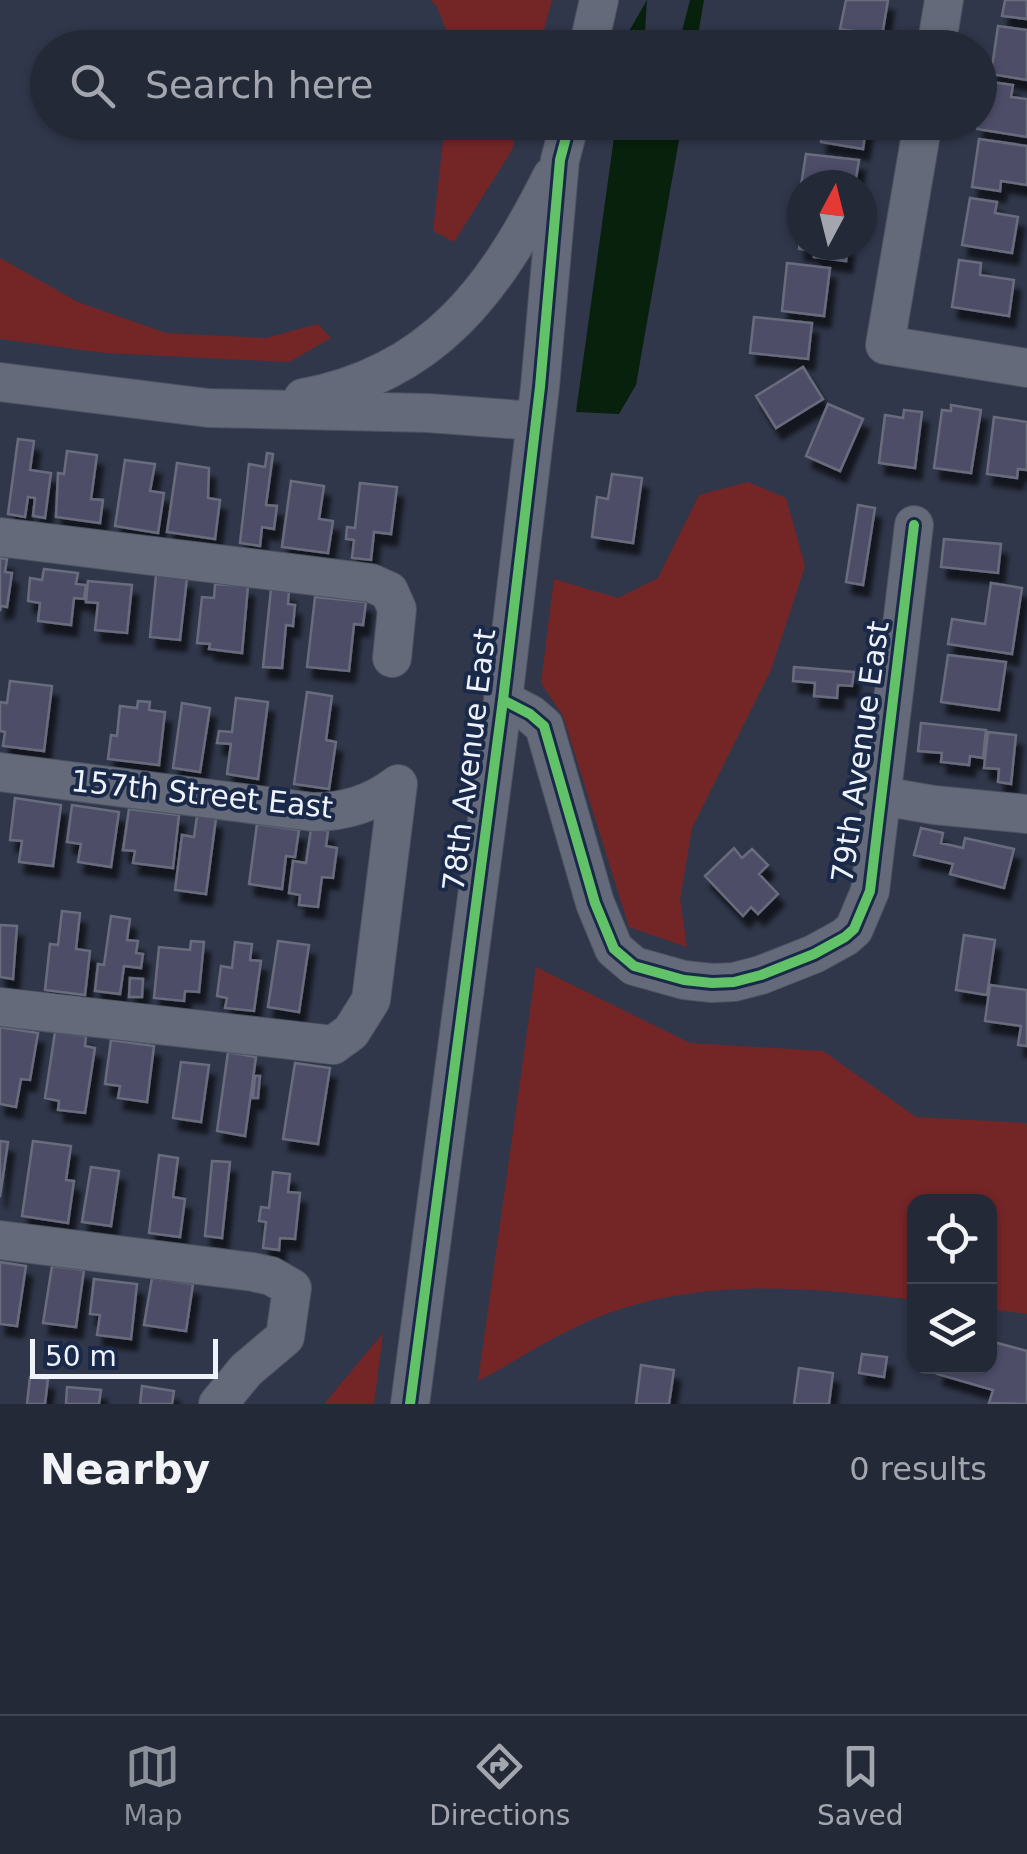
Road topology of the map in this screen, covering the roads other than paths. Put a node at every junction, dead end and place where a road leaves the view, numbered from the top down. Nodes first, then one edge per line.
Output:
1 (599, 0) edge
2 (944, 0) edge
3 (592, 30) edge
4 (939, 30) edge
5 (565, 140) edge
6 (920, 140) edge
7 (560, 160) junction
8 (1027, 368) edge
9 (0, 382) edge
10 (241, 410) junction
11 (536, 421) junction
12 (914, 525) dead end
13 (0, 537) edge
14 (392, 658) dead end
15 (503, 700) junction
16 (0, 772) edge
17 (882, 796) junction
18 (1027, 814) edge
19 (0, 1007) edge
20 (0, 1240) edge
21 (218, 1404) edge
22 (410, 1404) edge

1 - 3 street
2 - 4 street
5 - 7 street, 78th Avenue East
6 - 8 street
7 - 10 street, 78th Avenue East
7 - 11 street, 78th Avenue East
9 - 10 street
10 - 11 street
11 - 15 street, 78th Avenue East
12 - 17 street, 79th Avenue East
13 - 14 street
15 - 17 street, 79th Avenue East
15 - 22 street, 78th Avenue East
16 - 19 street, 157th Street East
17 - 18 street
20 - 21 street

